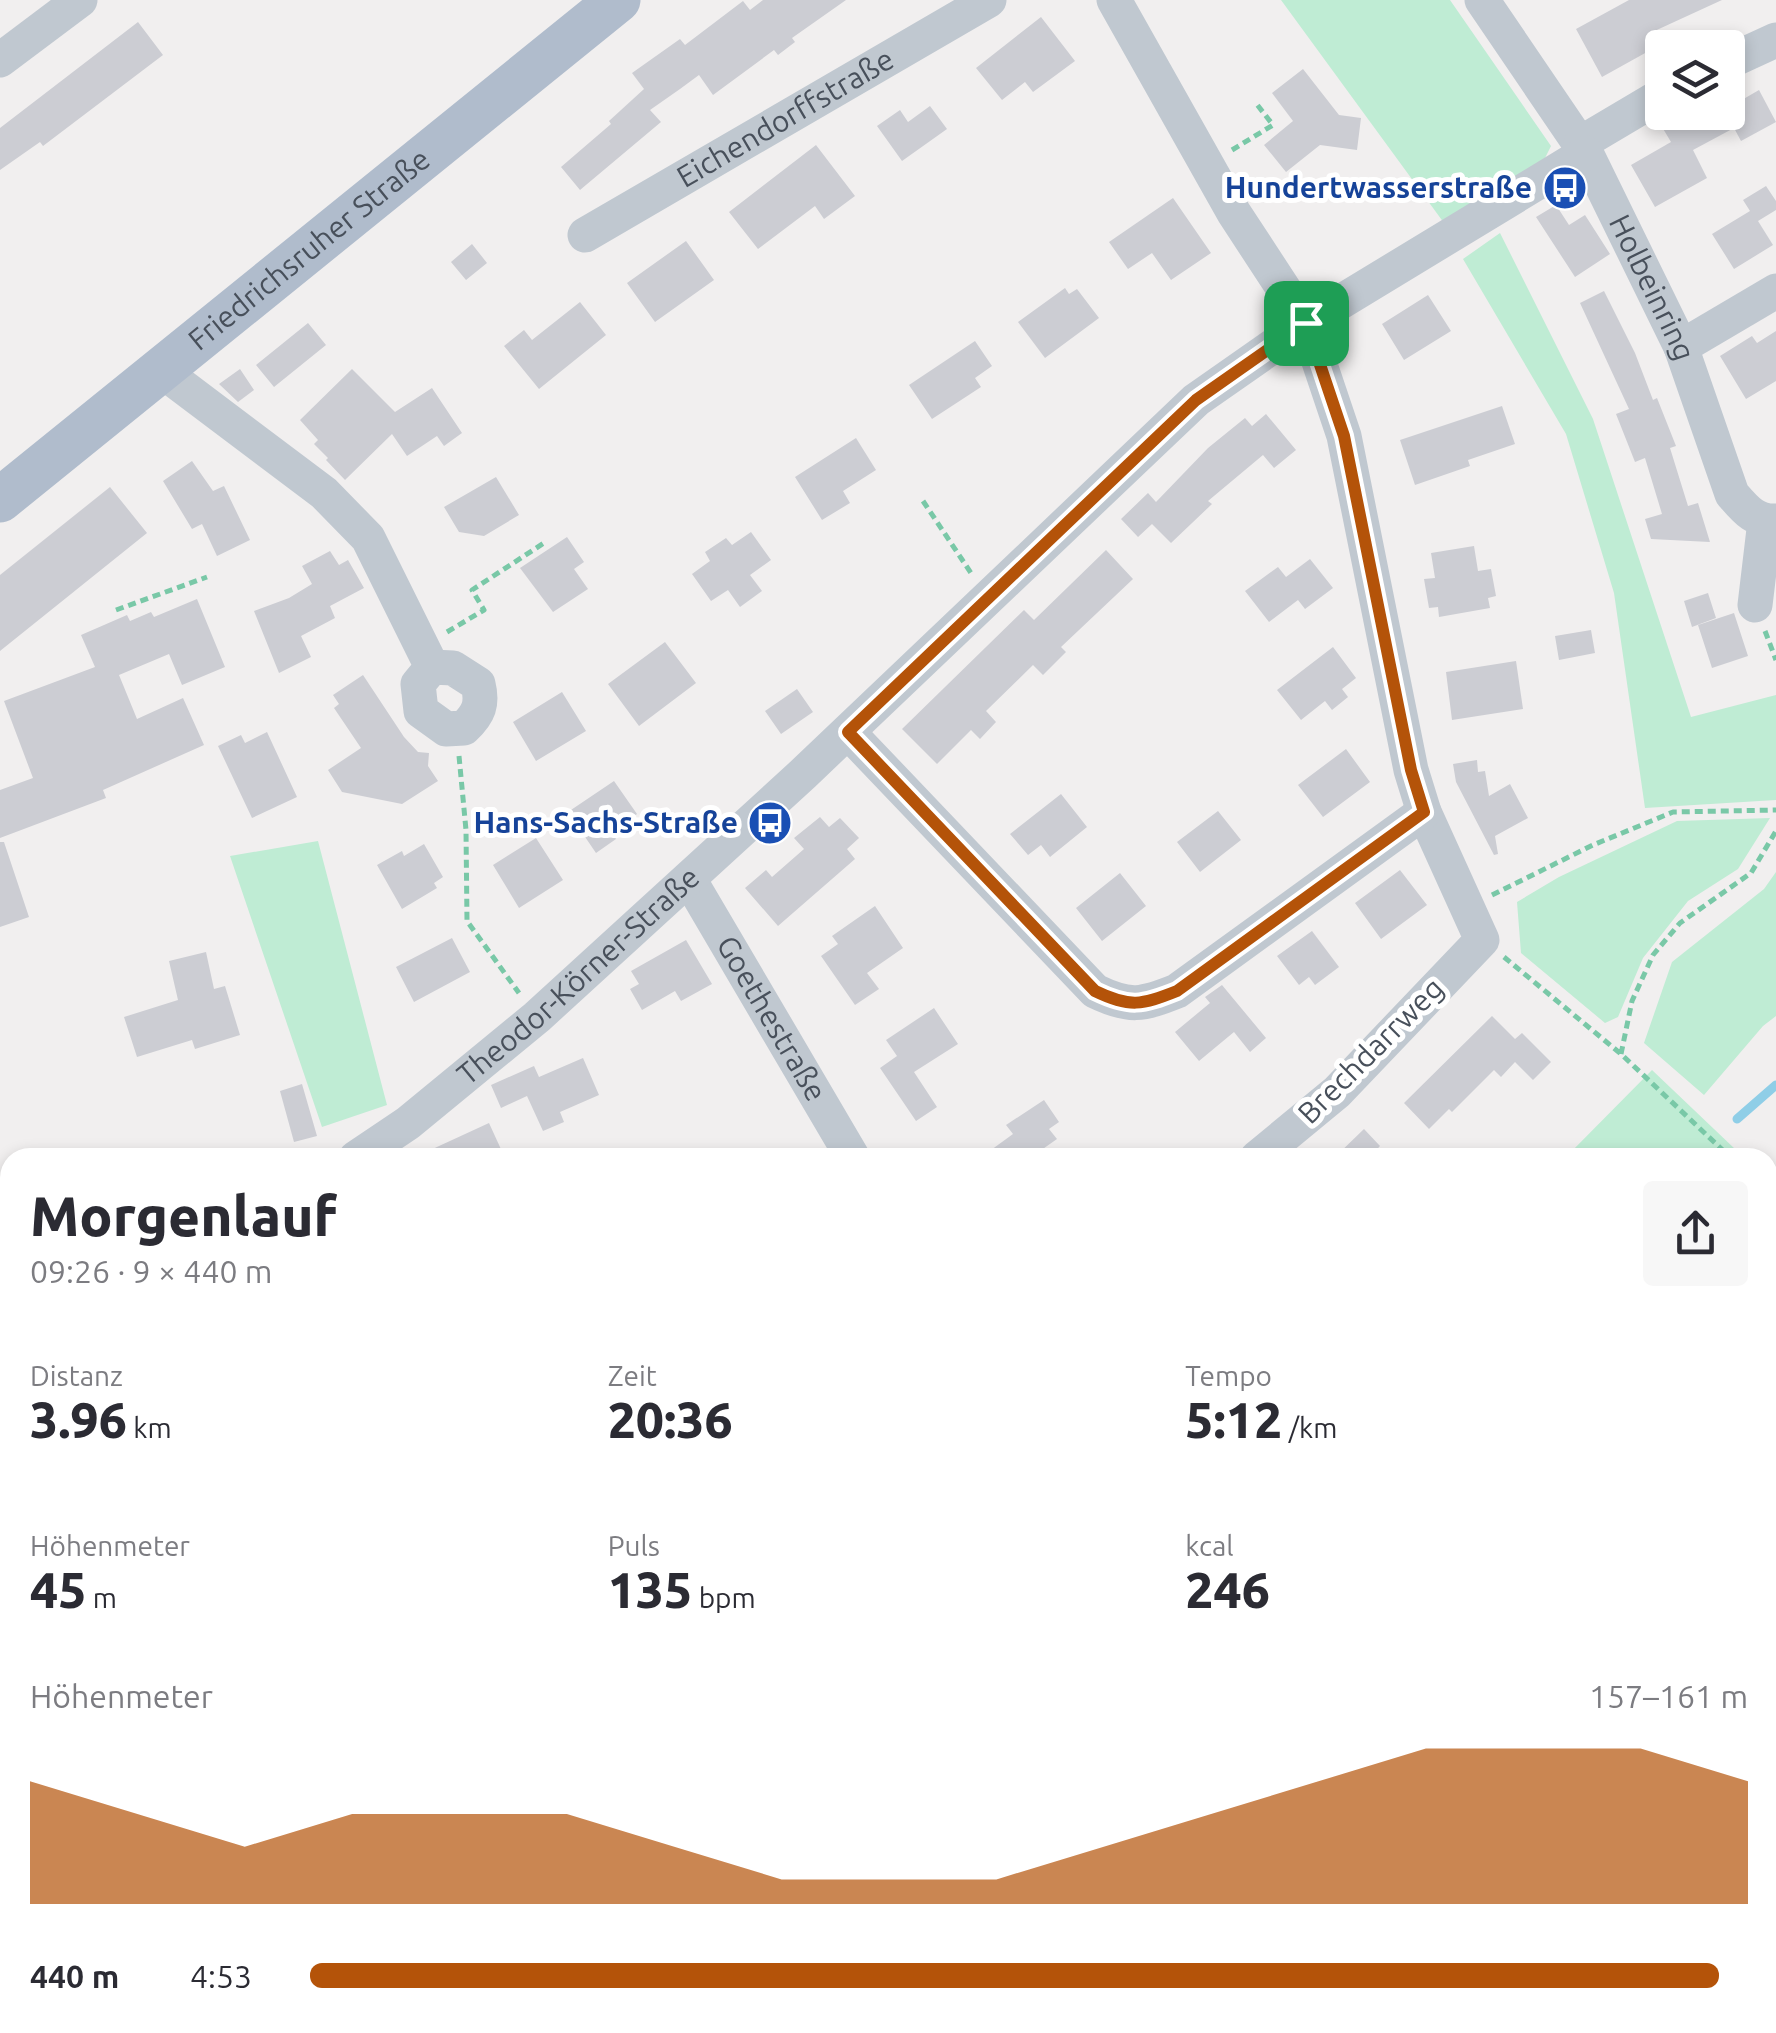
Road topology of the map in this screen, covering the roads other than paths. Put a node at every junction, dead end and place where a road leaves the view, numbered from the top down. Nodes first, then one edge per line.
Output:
1 (80, 0) edge
2 (618, 0) edge
3 (989, 0) edge
4 (1114, 0) edge
5 (1482, 0) edge
6 (1776, 40) edge
7 (1745, 54) edge
8 (0, 60) edge
9 (1645, 106) edge
10 (1583, 148) junction
11 (585, 235) dead end
12 (1776, 291) edge
13 (1306, 323) junction
14 (1681, 347) junction
15 (162, 371) junction
16 (0, 500) edge
17 (1770, 521) edge
18 (1756, 605) dead end
19 (427, 656) junction
20 (848, 732) junction
21 (1424, 812) junction
22 (689, 878) junction
23 (371, 1148) edge
24 (848, 1148) edge
25 (1269, 1148) edge

1 - 8 street
2 - 15 main road, Friedrichsruher Straße
3 - 11 street, Eichendorffstraße
4 - 13 street
5 - 10 street, Holbeinring
6 - 7 street
9 - 10 street
10 - 13 street, Theodor-Körner-Straße
10 - 14 street, Holbeinring
12 - 14 street
13 - 20 street, Theodor-Körner-Straße
13 - 21 street
14 - 17 street, Holbeinring
15 - 16 main road, Friedrichsruher Straße
15 - 19 street
17 - 18 street
19 - 19 street
20 - 21 street
20 - 22 street, Theodor-Körner-Straße
21 - 25 street, Brechdarrweg
22 - 23 street, Theodor-Körner-Straße
22 - 24 street, Goethestraße

